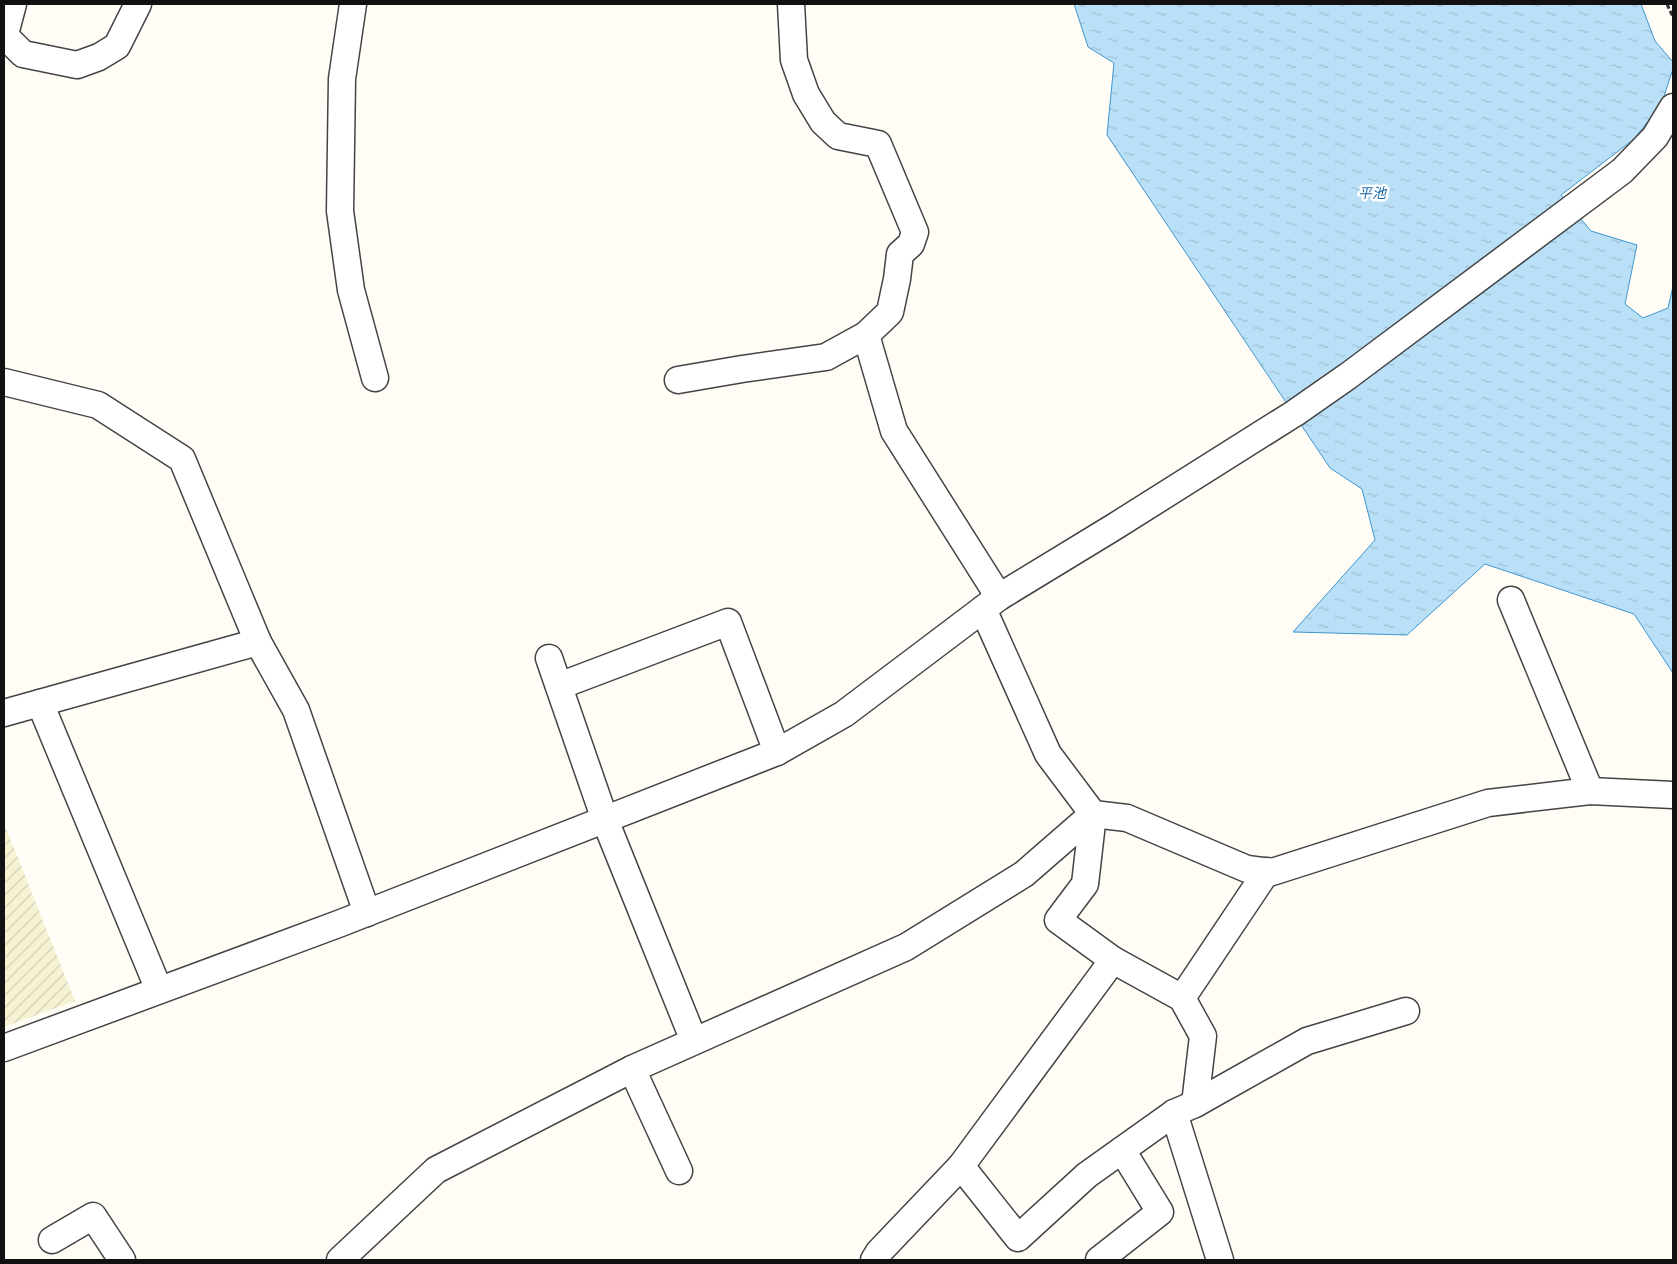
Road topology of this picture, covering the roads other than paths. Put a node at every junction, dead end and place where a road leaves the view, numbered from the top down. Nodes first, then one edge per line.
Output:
1 (13, 4) edge
2 (138, 4) edge
3 (353, 4) edge
4 (791, 4) edge
5 (4, 36) edge
6 (1673, 107) edge
7 (866, 335) junction
8 (375, 378) dead end
9 (678, 380) dead end
10 (4, 382) edge
11 (1511, 600) dead end
12 (991, 603) junction
13 (258, 642) junction
14 (549, 658) dead end
15 (559, 686) junction
16 (40, 703) junction
17 (4, 713) edge
18 (777, 752) junction
19 (1590, 791) junction
20 (1673, 795) edge
21 (1093, 814) junction
22 (605, 820) junction
23 (1267, 871) junction
24 (367, 913) junction
25 (1113, 960) junction
26 (159, 990) junction
27 (1182, 998) junction
28 (1406, 1011) dead end
29 (694, 1041) junction
30 (4, 1048) edge
31 (632, 1069) junction
32 (1185, 1108) junction
33 (1122, 1150) junction
34 (961, 1166) junction
35 (679, 1171) dead end
36 (52, 1240) dead end
37 (122, 1260) edge
38 (340, 1260) edge
39 (874, 1260) edge
40 (1099, 1260) edge
41 (1220, 1260) edge

1 - 5 street
2 - 5 street
3 - 8 street
4 - 7 street
6 - 12 street
7 - 9 street
7 - 12 street
10 - 13 street
11 - 19 street
12 - 18 street
12 - 21 street
13 - 16 street
13 - 24 street
14 - 15 street
15 - 18 street
15 - 22 street
16 - 17 street
16 - 26 street
18 - 22 street
19 - 20 street
19 - 23 street
21 - 23 street
21 - 25 street
21 - 29 street
22 - 24 street
22 - 29 street
23 - 27 street
24 - 26 street
25 - 27 street
25 - 34 street
26 - 30 street
27 - 32 street
28 - 32 street
29 - 31 street
31 - 35 street
31 - 38 street
32 - 33 street
32 - 41 street
33 - 34 street
33 - 40 street
34 - 39 street
36 - 37 street

